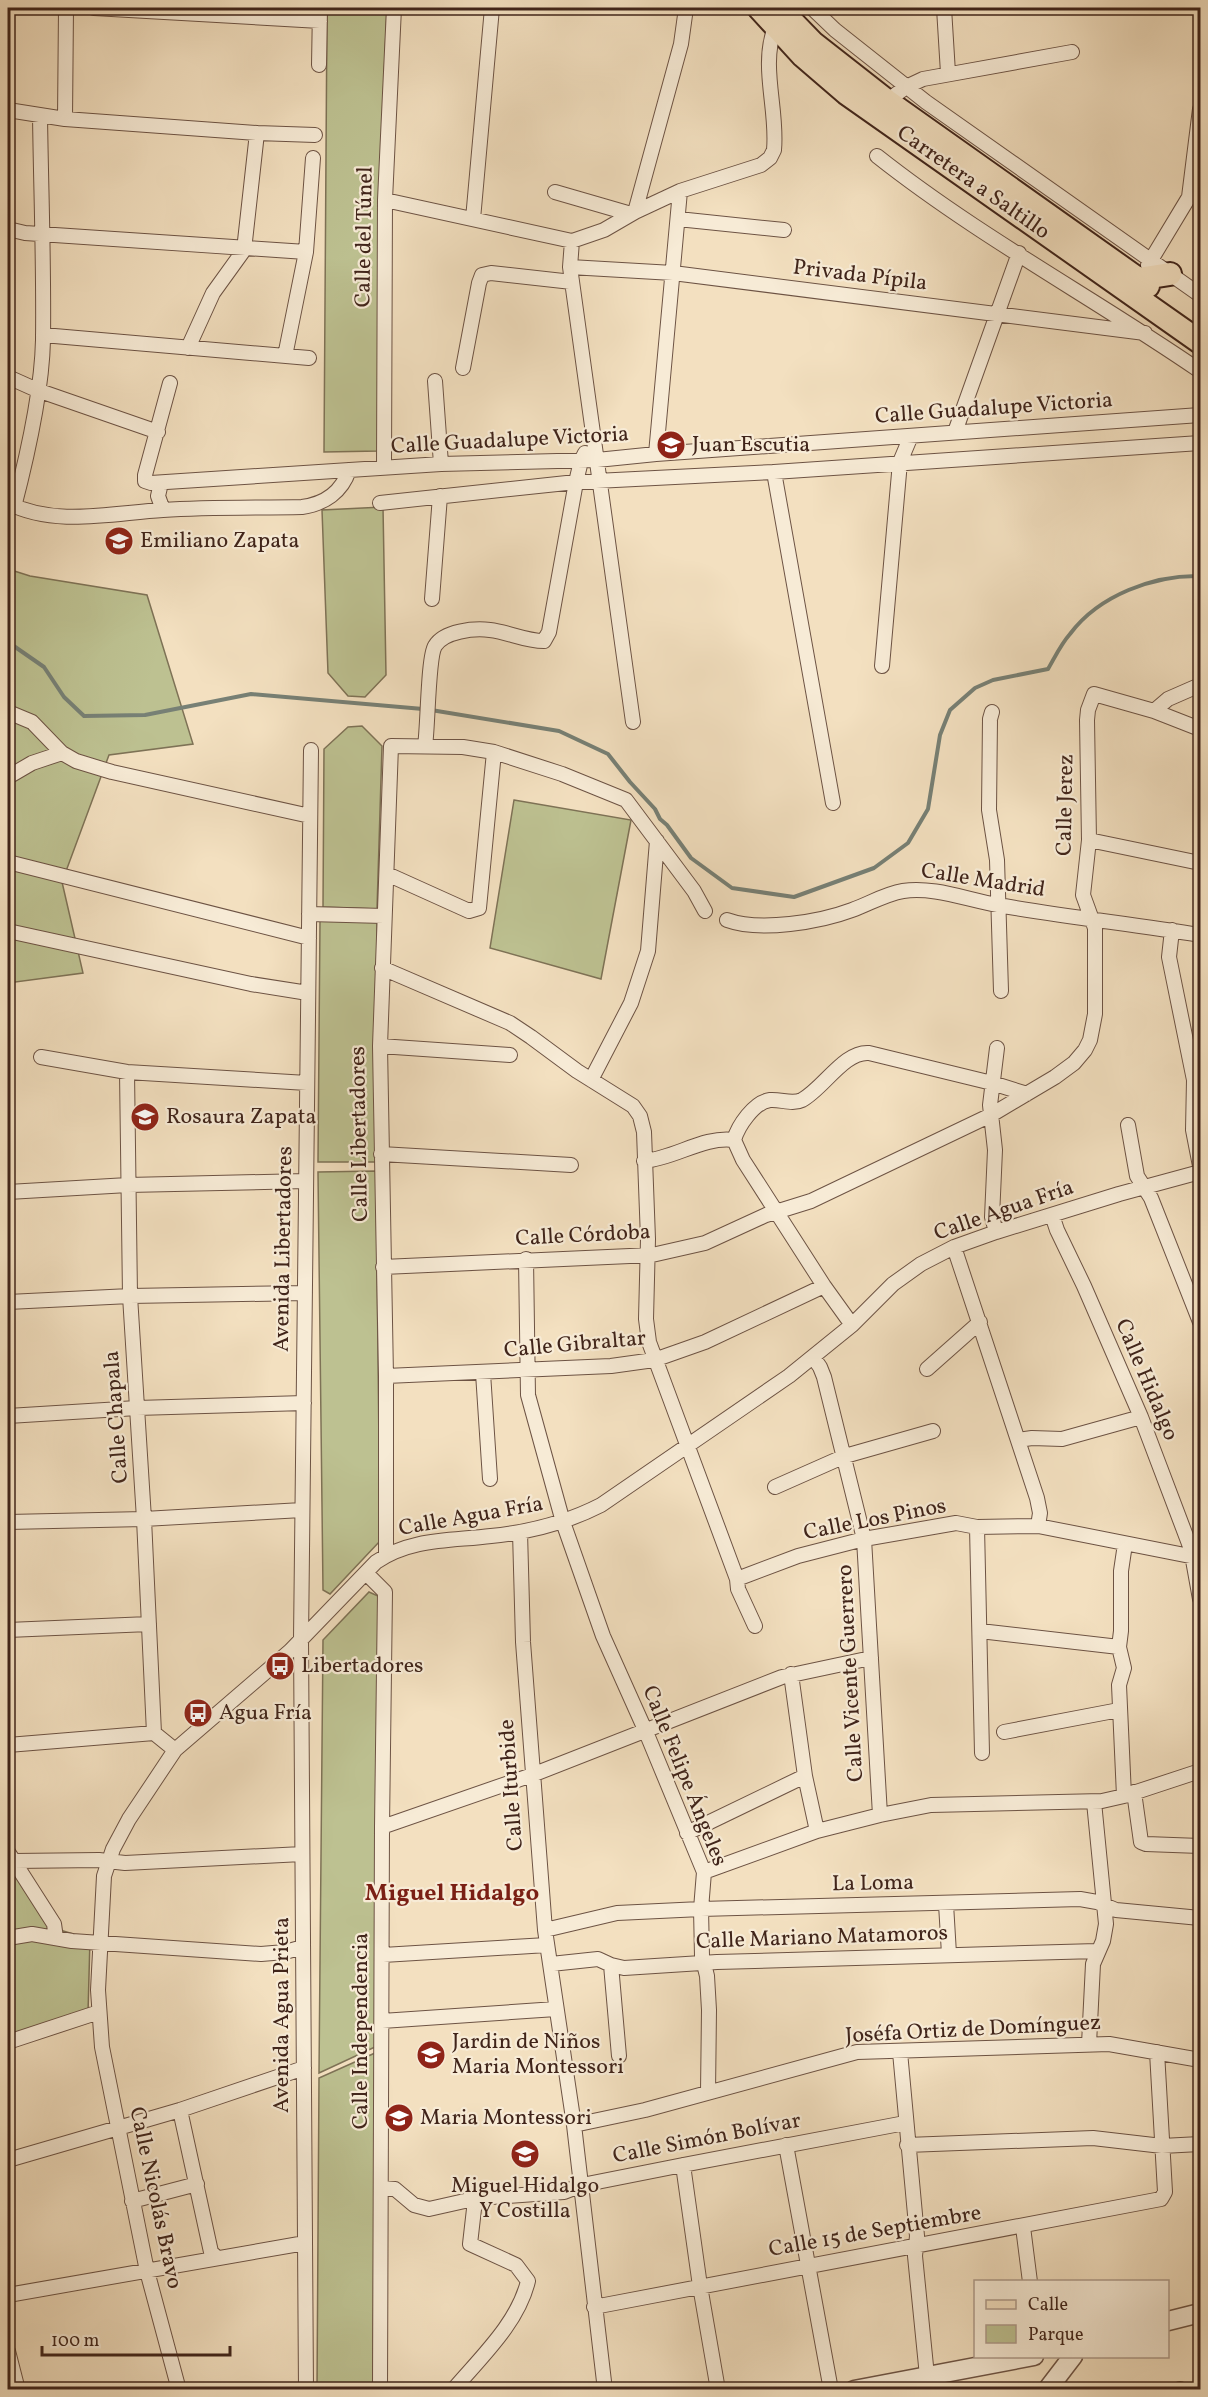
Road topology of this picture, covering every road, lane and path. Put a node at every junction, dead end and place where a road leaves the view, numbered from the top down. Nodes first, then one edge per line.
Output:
1 (66, 8) edge
2 (94, 8) edge
3 (394, 8) edge
4 (492, 8) edge
5 (686, 8) edge
6 (759, 8) edge
7 (812, 8) edge
8 (944, 8) edge
9 (320, 14) edge
10 (777, 17) edge
11 (1072, 52) dead end
12 (319, 65) dead end
13 (948, 73) junction
14 (906, 87) junction
15 (887, 101) junction
16 (1200, 109) edge
17 (8, 110) edge
18 (40, 116) junction
19 (65, 119) junction
20 (257, 134) junction
21 (315, 135) dead end
22 (876, 156) dead end
23 (313, 158) dead end
24 (680, 191) junction
25 (555, 192) dead end
26 (1195, 197) edge
27 (386, 200) junction
28 (633, 213) junction
29 (473, 219) junction
30 (678, 219) junction
31 (8, 229) edge
32 (784, 230) dead end
33 (41, 234) junction
34 (572, 241) junction
35 (244, 250) junction
36 (306, 252) junction
37 (1019, 253) junction
38 (570, 267) junction
39 (1161, 267) junction
40 (673, 273) junction
41 (1137, 279) junction
42 (572, 282) junction
43 (1200, 296) edge
44 (997, 315) junction
45 (1200, 323) edge
46 (1145, 333) junction
47 (43, 335) junction
48 (1200, 342) edge
49 (188, 348) junction
50 (285, 356) junction
51 (309, 358) dead end
52 (463, 368) dead end
53 (1200, 371) edge
54 (8, 377) edge
55 (435, 381) dead end
56 (170, 382) dead end
57 (37, 390) junction
58 (1200, 415) edge
59 (158, 432) junction
60 (956, 432) junction
61 (911, 436) junction
62 (594, 439) junction
63 (1200, 442) edge
64 (656, 454) junction
65 (597, 460) junction
66 (581, 461) junction
67 (900, 462) junction
68 (441, 464) junction
69 (384, 468) junction
70 (349, 470) junction
71 (774, 472) junction
72 (599, 481) junction
73 (576, 482) junction
74 (161, 483) junction
75 (441, 495) junction
76 (380, 503) dead end
77 (11, 505) edge
78 (163, 510) junction
79 (432, 599) dead end
80 (882, 666) dead end
81 (1200, 685) edge
82 (1154, 711) junction
83 (8, 712) edge
84 (992, 712) dead end
85 (633, 722) dead end
86 (1200, 729) edge
87 (425, 746) junction
88 (310, 750) dead end
89 (494, 752) junction
90 (62, 753) junction
91 (8, 777) edge
92 (833, 803) dead end
93 (310, 816) junction
94 (1089, 840) junction
95 (657, 841) junction
96 (8, 862) edge
97 (1200, 863) edge
98 (387, 874) junction
99 (999, 906) junction
100 (705, 911) dead end
101 (312, 914) junction
102 (377, 916) junction
103 (1091, 918) junction
104 (727, 920) dead end
105 (1172, 930) junction
106 (8, 931) edge
107 (1200, 935) edge
108 (309, 938) junction
109 (382, 968) junction
110 (1001, 992) dead end
111 (308, 993) junction
112 (380, 1046) junction
113 (997, 1048) dead end
114 (510, 1055) dead end
115 (41, 1057) dead end
116 (127, 1072) junction
117 (591, 1080) junction
118 (307, 1083) junction
119 (992, 1083) junction
120 (1027, 1094) junction
121 (990, 1115) junction
122 (1128, 1125) dead end
123 (734, 1140) junction
124 (381, 1154) junction
125 (644, 1161) junction
126 (571, 1165) dead end
127 (1200, 1166) edge
128 (1200, 1172) edge
129 (306, 1181) junction
130 (128, 1185) junction
131 (1142, 1187) junction
132 (8, 1192) edge
133 (777, 1212) junction
134 (1052, 1215) junction
135 (996, 1232) junction
136 (954, 1247) junction
137 (647, 1255) junction
138 (526, 1259) junction
139 (383, 1267) junction
140 (824, 1286) junction
141 (305, 1293) junction
142 (130, 1296) junction
143 (8, 1302) edge
144 (980, 1322) junction
145 (1200, 1322) edge
146 (852, 1325) junction
147 (813, 1357) junction
148 (654, 1360) junction
149 (927, 1369) dead end
150 (526, 1370) junction
151 (483, 1373) junction
152 (386, 1376) junction
153 (304, 1403) junction
154 (137, 1408) junction
155 (8, 1416) edge
156 (1140, 1417) junction
157 (933, 1431) dead end
158 (1018, 1440) junction
159 (687, 1445) junction
160 (845, 1456) junction
161 (490, 1479) dead end
162 (775, 1487) dead end
163 (302, 1510) junction
164 (144, 1519) junction
165 (8, 1522) edge
166 (563, 1522) junction
167 (1038, 1526) junction
168 (977, 1527) junction
169 (520, 1532) junction
170 (864, 1539) junction
171 (1125, 1544) junction
172 (386, 1555) junction
173 (1196, 1557) edge
174 (366, 1573) junction
175 (737, 1579) junction
176 (1200, 1599) edge
177 (149, 1624) junction
178 (755, 1626) dead end
179 (8, 1630) edge
180 (980, 1631) junction
181 (301, 1640) junction
182 (1119, 1647) junction
183 (871, 1658) junction
184 (791, 1674) junction
185 (1119, 1710) junction
186 (646, 1732) junction
187 (1004, 1732) dead end
188 (154, 1733) junction
189 (8, 1745) edge
190 (175, 1750) junction
191 (982, 1753) dead end
192 (1200, 1771) edge
193 (532, 1775) junction
194 (805, 1776) junction
195 (1129, 1794) junction
196 (1094, 1802) junction
197 (880, 1815) junction
198 (382, 1827) junction
199 (817, 1831) junction
200 (687, 1833) junction
201 (1200, 1846) edge
202 (302, 1854) junction
203 (11, 1857) edge
204 (108, 1862) junction
205 (704, 1872) junction
206 (946, 1904) junction
207 (1105, 1905) junction
208 (701, 1909) junction
209 (1200, 1918) edge
210 (545, 1930) junction
211 (8, 1938) edge
212 (56, 1938) junction
213 (99, 1942) junction
214 (548, 1945) junction
215 (303, 1947) junction
216 (1097, 1951) junction
217 (383, 1954) junction
218 (949, 1954) junction
219 (704, 1963) junction
220 (551, 1964) junction
221 (611, 1965) junction
222 (556, 2009) junction
223 (99, 2012) junction
224 (382, 2021) junction
225 (8, 2042) edge
226 (1089, 2044) junction
227 (900, 2052) junction
228 (1157, 2052) junction
229 (619, 2056) dead end
230 (1200, 2060) edge
231 (304, 2068) junction
232 (708, 2092) junction
233 (180, 2110) junction
234 (905, 2123) junction
235 (574, 2125) junction
236 (118, 2129) junction
237 (1200, 2144) edge
238 (786, 2145) junction
239 (907, 2145) junction
240 (1162, 2146) junction
241 (8, 2160) edge
242 (683, 2165) junction
243 (197, 2184) junction
244 (582, 2185) junction
245 (381, 2188) junction
246 (478, 2198) junction
247 (132, 2201) junction
248 (1023, 2227) junction
249 (305, 2243) junction
250 (916, 2245) junction
251 (217, 2259) junction
252 (807, 2265) junction
253 (147, 2271) junction
254 (1030, 2280) edge
255 (700, 2286) junction
256 (8, 2295) edge
257 (594, 2307) junction
258 (1200, 2313) edge
259 (1169, 2321) edge
260 (8, 2351) edge
261 (1023, 2358) edge
262 (1071, 2358) edge
263 (927, 2376) junction
264 (18, 2390) edge
265 (179, 2390) edge
266 (306, 2390) edge
267 (380, 2390) edge
268 (453, 2390) edge
269 (605, 2390) edge
270 (718, 2390) edge
271 (831, 2390) edge
272 (854, 2390) edge
273 (1047, 2390) edge

1 - 19 street
2 - 9 street
3 - 27 street, Calle del Túnel
4 - 29 street
5 - 28 street
6 - 10 main road, Carretera a Saltillo
7 - 14 street
8 - 13 street
9 - 12 street
10 - 15 main road, Carretera a Saltillo
10 - 24 street
10 - 48 main road, Carretera a Saltillo
11 - 13 street
13 - 14 street
14 - 15 street
14 - 39 street
15 - 41 main road, Carretera a Saltillo
16 - 26 street
17 - 18 street
18 - 19 street
18 - 33 street
19 - 20 street
20 - 21 street
20 - 35 street
22 - 37 street
23 - 36 street
24 - 28 street
24 - 30 street
25 - 28 street
26 - 39 street
27 - 29 street
27 - 69 street, Calle del Túnel
28 - 34 street
29 - 34 street
30 - 32 street, Privada Pípila
30 - 40 street
31 - 33 street
33 - 35 street
33 - 47 street
34 - 38 street
35 - 36 street
35 - 49 street
36 - 50 street
37 - 44 street
37 - 46 street
38 - 40 street, Privada Pípila
38 - 42 street
39 - 41 main road
39 - 43 street
40 - 44 street, Privada Pípila
40 - 64 street
41 - 45 main road, Carretera a Saltillo
42 - 52 street
42 - 62 street
44 - 46 street, Privada Pípila
44 - 60 street
46 - 53 street
47 - 49 street
47 - 57 street
49 - 50 street
50 - 51 street
54 - 57 street
55 - 68 street
56 - 59 street
57 - 59 street
57 - 77 street
58 - 60 street, Calle Guadalupe Victoria
59 - 74 street, Calle Guadalupe Victoria
60 - 61 street, Calle Guadalupe Victoria
61 - 64 street, Calle Guadalupe Victoria
61 - 67 street
62 - 65 street
62 - 66 street
63 - 67 street, Calle Guadalupe Victoria
64 - 65 street, Calle Guadalupe Victoria
65 - 66 street, Calle Guadalupe Victoria
65 - 72 street
66 - 68 street, Calle Guadalupe Victoria
66 - 73 street
67 - 71 street, Calle Guadalupe Victoria
67 - 80 street
68 - 69 street, Calle Guadalupe Victoria
69 - 70 street, Calle Guadalupe Victoria
70 - 74 street, Calle Guadalupe Victoria
70 - 78 street
71 - 72 street, Calle Guadalupe Victoria
71 - 92 street
72 - 73 street, Calle Guadalupe Victoria
72 - 85 street
73 - 75 street, Calle Guadalupe Victoria
73 - 87 street
74 - 78 street
75 - 76 street, Calle Guadalupe Victoria
75 - 79 street
77 - 78 street
81 - 82 street
82 - 86 street
82 - 94 street, Calle Jerez
83 - 90 street
84 - 99 street
87 - 89 street
87 - 98 street, Calle Libertadores
88 - 93 street, Avenida Libertadores
89 - 95 street
89 - 98 street
90 - 91 street
90 - 93 street
93 - 101 street, Avenida Libertadores
94 - 97 street
94 - 103 street, Calle Jerez
95 - 100 street
95 - 117 street
96 - 108 street
98 - 102 street, Calle Libertadores
99 - 103 street, Calle Madrid
99 - 104 street, Calle Madrid
99 - 110 street
101 - 102 street
101 - 108 street, Avenida Libertadores
102 - 109 street, Calle Libertadores
103 - 105 street, Calle Madrid
103 - 120 street, Calle Jerez
105 - 107 street, Calle Madrid
105 - 127 street
106 - 111 street
108 - 111 street, Avenida Libertadores
109 - 112 street, Calle Libertadores
109 - 117 street
111 - 118 street, Avenida Libertadores
112 - 114 street
112 - 124 street, Calle Libertadores
113 - 119 street
115 - 116 street
116 - 118 street
116 - 130 street, Calle Chapala
117 - 125 street
118 - 129 street, Avenida Libertadores
119 - 120 street
119 - 121 street
119 - 123 street
120 - 121 street, Calle Jerez
121 - 133 street, Calle Córdoba
121 - 135 street
122 - 131 street
123 - 125 street
123 - 133 street
124 - 126 street
124 - 139 street, Calle Libertadores
125 - 137 street
128 - 131 street, Calle Agua Fría
129 - 130 street
129 - 141 street, Avenida Libertadores
130 - 132 street
130 - 142 street, Calle Chapala
131 - 134 street, Calle Agua Fría
131 - 145 street
133 - 137 street, Calle Córdoba
133 - 140 street
134 - 135 street, Calle Agua Fría
134 - 156 street, Calle Hidalgo
135 - 136 street, Calle Agua Fría
136 - 144 street
136 - 146 street, Calle Agua Fría
137 - 138 street, Calle Córdoba
137 - 148 street
138 - 139 street, Calle Córdoba
138 - 150 street, Calle Felipe Ángeles
139 - 152 street, Calle Libertadores
140 - 146 street
140 - 148 street, Calle Gibraltar
141 - 142 street
141 - 153 street, Avenida Libertadores
142 - 143 street
142 - 154 street, Calle Chapala
144 - 149 street
144 - 158 street
146 - 147 street, Calle Agua Fría
147 - 159 street, Calle Agua Fría
147 - 160 street, Calle Vicente Guerrero
148 - 150 street, Calle Gibraltar
148 - 159 street
150 - 151 street, Calle Gibraltar
150 - 166 street, Calle Felipe Ángeles
151 - 152 street, Calle Gibraltar
151 - 161 street
152 - 172 street, Calle Libertadores
153 - 154 street
153 - 163 street, Avenida Libertadores
154 - 155 street
154 - 164 street, Calle Chapala
156 - 158 street
156 - 173 street, Calle Hidalgo
157 - 160 street
158 - 167 street
159 - 166 street, Calle Agua Fría
159 - 175 street
160 - 162 street
160 - 170 street, Calle Vicente Guerrero
163 - 164 street
163 - 181 street, Avenida Libertadores
164 - 165 street
164 - 177 street, Calle Chapala
166 - 169 street, Calle Agua Fría
166 - 186 street, Calle Felipe Ángeles
167 - 168 street, Calle Los Pinos
167 - 171 street, Calle Los Pinos
168 - 170 street, Calle Los Pinos
168 - 180 street
169 - 172 street, Calle Agua Fría
169 - 193 street, Calle Iturbide
170 - 175 street, Calle Los Pinos
170 - 183 street, Calle Vicente Guerrero
171 - 173 street, Calle Los Pinos
171 - 182 street
172 - 174 street, Calle Agua Fría
173 - 176 street, Calle Hidalgo
174 - 181 street, Calle Agua Fría
174 - 198 street, Calle Independencia
175 - 178 street
177 - 179 street
177 - 188 street, Calle Chapala
180 - 182 street
180 - 191 street
181 - 190 street, Calle Agua Fría
181 - 202 street, Avenida Agua Prieta
182 - 185 street
183 - 184 street
183 - 197 street, Calle Vicente Guerrero
184 - 186 street
184 - 194 street
185 - 187 street
185 - 195 street
186 - 193 street
186 - 200 street, Calle Felipe Ángeles
188 - 189 street
188 - 190 street
190 - 204 street, Calle Agua Fría
192 - 195 street
193 - 198 street
193 - 210 street, Calle Iturbide
194 - 199 street
194 - 200 street
195 - 196 street
195 - 201 street
196 - 197 street
196 - 207 street
197 - 199 street
198 - 217 street, Calle Independencia
199 - 205 street
200 - 205 street, Calle Felipe Ángeles
202 - 204 street
202 - 215 street, Avenida Agua Prieta
203 - 204 street
203 - 212 street
204 - 213 street, Calle Agua Fría
205 - 208 street, Calle Felipe Ángeles
206 - 207 street, La Loma
206 - 208 street, La Loma
206 - 218 street
207 - 209 street, La Loma
207 - 216 street
208 - 210 street, La Loma
208 - 219 street, Calle Felipe Ángeles
210 - 214 street, Calle Iturbide
211 - 212 street
212 - 213 street
213 - 215 street
213 - 223 street, Calle Agua Fría
214 - 217 street
214 - 220 street, Calle Iturbide
215 - 231 street, Avenida Agua Prieta
216 - 218 street, Calle Mariano Matamoros
216 - 226 street
217 - 224 street, Calle Independencia
218 - 219 street, Calle Mariano Matamoros
219 - 221 street, Calle Mariano Matamoros
219 - 232 street, Calle Felipe Ángeles
220 - 221 street, Calle Mariano Matamoros
220 - 222 street, Calle Iturbide
221 - 229 street
222 - 224 street
222 - 235 street, Calle Iturbide
223 - 225 street
223 - 236 street, Calle Nicolás Bravo
224 - 245 street, Calle Independencia
226 - 227 street, Joséfa Ortiz de Domínguez
226 - 228 street, Joséfa Ortiz de Domínguez
227 - 232 street, Joséfa Ortiz de Domínguez
227 - 234 street
228 - 230 street, Joséfa Ortiz de Domínguez
228 - 240 street
231 - 233 street
231 - 249 street, Avenida Agua Prieta
232 - 235 street, Joséfa Ortiz de Domínguez
233 - 236 street
233 - 243 street
234 - 238 street, Calle Simón Bolívar
234 - 239 street
235 - 244 street, Calle Iturbide
236 - 241 street
236 - 247 street, Calle Nicolás Bravo
237 - 240 street
238 - 242 street, Calle Simón Bolívar
238 - 252 street
239 - 240 street
239 - 250 street
240 - 248 street, Calle 15 de Septiembre
242 - 244 street, Calle Simón Bolívar
242 - 255 street
243 - 247 street
243 - 251 street
244 - 246 street, Calle Simón Bolívar
244 - 257 street, Calle Iturbide
245 - 246 street, Calle Simón Bolívar
245 - 267 street, Calle Independencia
246 - 268 street
247 - 253 street, Calle Nicolás Bravo
248 - 250 street, Calle 15 de Septiembre
248 - 254 street
249 - 251 street
249 - 266 street, Avenida Agua Prieta
250 - 252 street, Calle 15 de Septiembre
250 - 263 street
251 - 253 street
252 - 255 street, Calle 15 de Septiembre
252 - 271 street
253 - 256 street
253 - 265 street, Calle Nicolás Bravo
255 - 257 street, Calle 15 de Septiembre
255 - 270 street
257 - 269 street, Calle Iturbide
258 - 259 street
260 - 264 street
261 - 263 street
262 - 273 street
263 - 272 street

